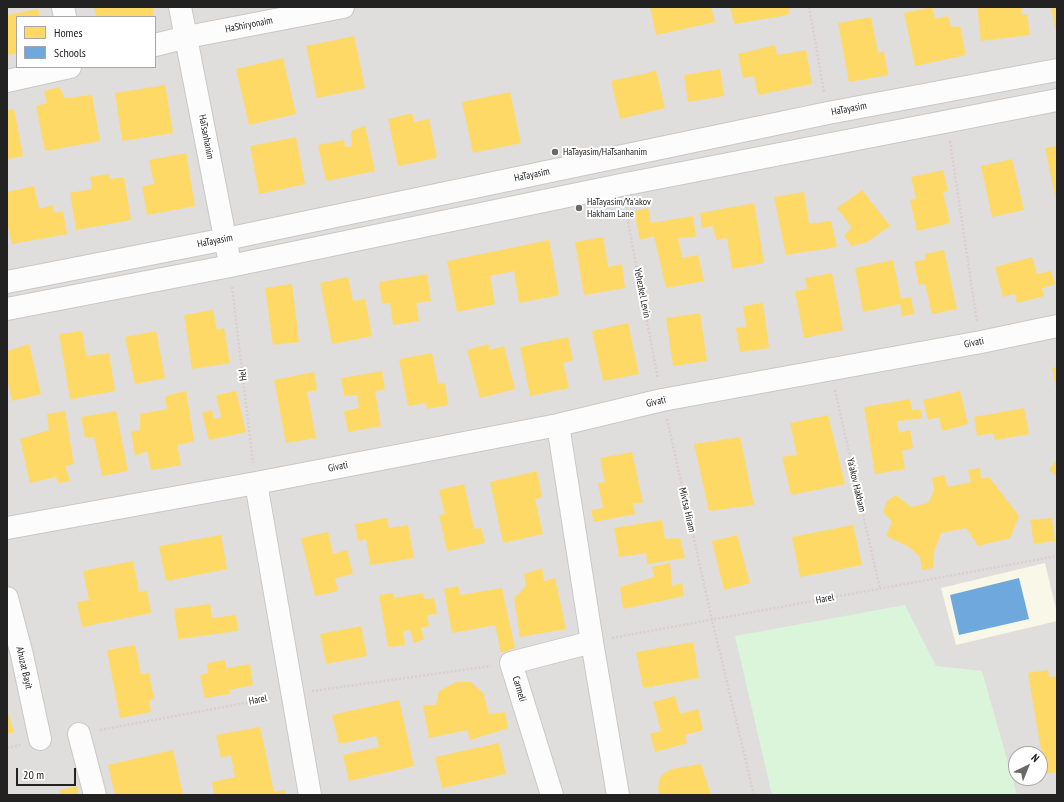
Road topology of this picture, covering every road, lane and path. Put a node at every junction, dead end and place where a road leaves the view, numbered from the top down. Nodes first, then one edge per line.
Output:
1 (180, 7) edge
2 (343, 7) edge
3 (809, 7) edge
4 (187, 37) junction
5 (156, 45) edge
6 (66, 68) edge
7 (1057, 70) edge
8 (7, 81) edge
9 (1057, 100) edge
10 (828, 113) junction
11 (947, 121) junction
12 (621, 185) junction
13 (226, 239) junction
14 (230, 266) junction
15 (7, 282) edge
16 (7, 309) edge
17 (1057, 326) edge
18 (978, 328) dead end
19 (834, 389) dead end
20 (662, 400) junction
21 (558, 425) junction
22 (256, 483) junction
23 (7, 528) edge
24 (1057, 556) edge
25 (880, 589) junction
26 (7, 598) edge
27 (712, 620) junction
28 (592, 642) junction
29 (511, 663) junction
30 (292, 694) junction
31 (79, 734) joint
32 (40, 739) joint
33 (7, 748) edge
34 (95, 795) edge
35 (310, 795) edge
36 (552, 795) edge
37 (618, 795) edge
38 (754, 795) edge

1 - 4 street, HaTsanhanim
2 - 4 street, HaShiryonaim
3 - 10 path
4 - 5 street, HaShiryonaim
4 - 13 street, HaTsanhanim
6 - 8 street
7 - 10 street, HaTayasim
9 - 11 street
10 - 13 street, HaTayasim
11 - 12 street
11 - 18 path
12 - 14 street
12 - 20 path, Yehezkel Levin
13 - 14 street, HaTsanhanim
13 - 15 street, HaTayasim
14 - 16 street
14 - 22 path, Hel
17 - 20 street, Givati
19 - 25 path, Ya'akov Hakham
20 - 21 street, Givati
20 - 27 path, Mivtsa Hiram
21 - 22 street, Givati
21 - 28 street
22 - 23 street, Givati
22 - 30 street
24 - 25 path, Harel
25 - 27 path, Harel
26 - 32 street, Ahuzat Bayit
27 - 28 path, Harel
27 - 38 path, Mivtsa Hiram
28 - 29 street, Carmeli
28 - 37 street
29 - 30 path, Harel
29 - 36 street, Carmeli
30 - 31 path, Harel
30 - 35 street
31 - 34 street
32 - 33 path

